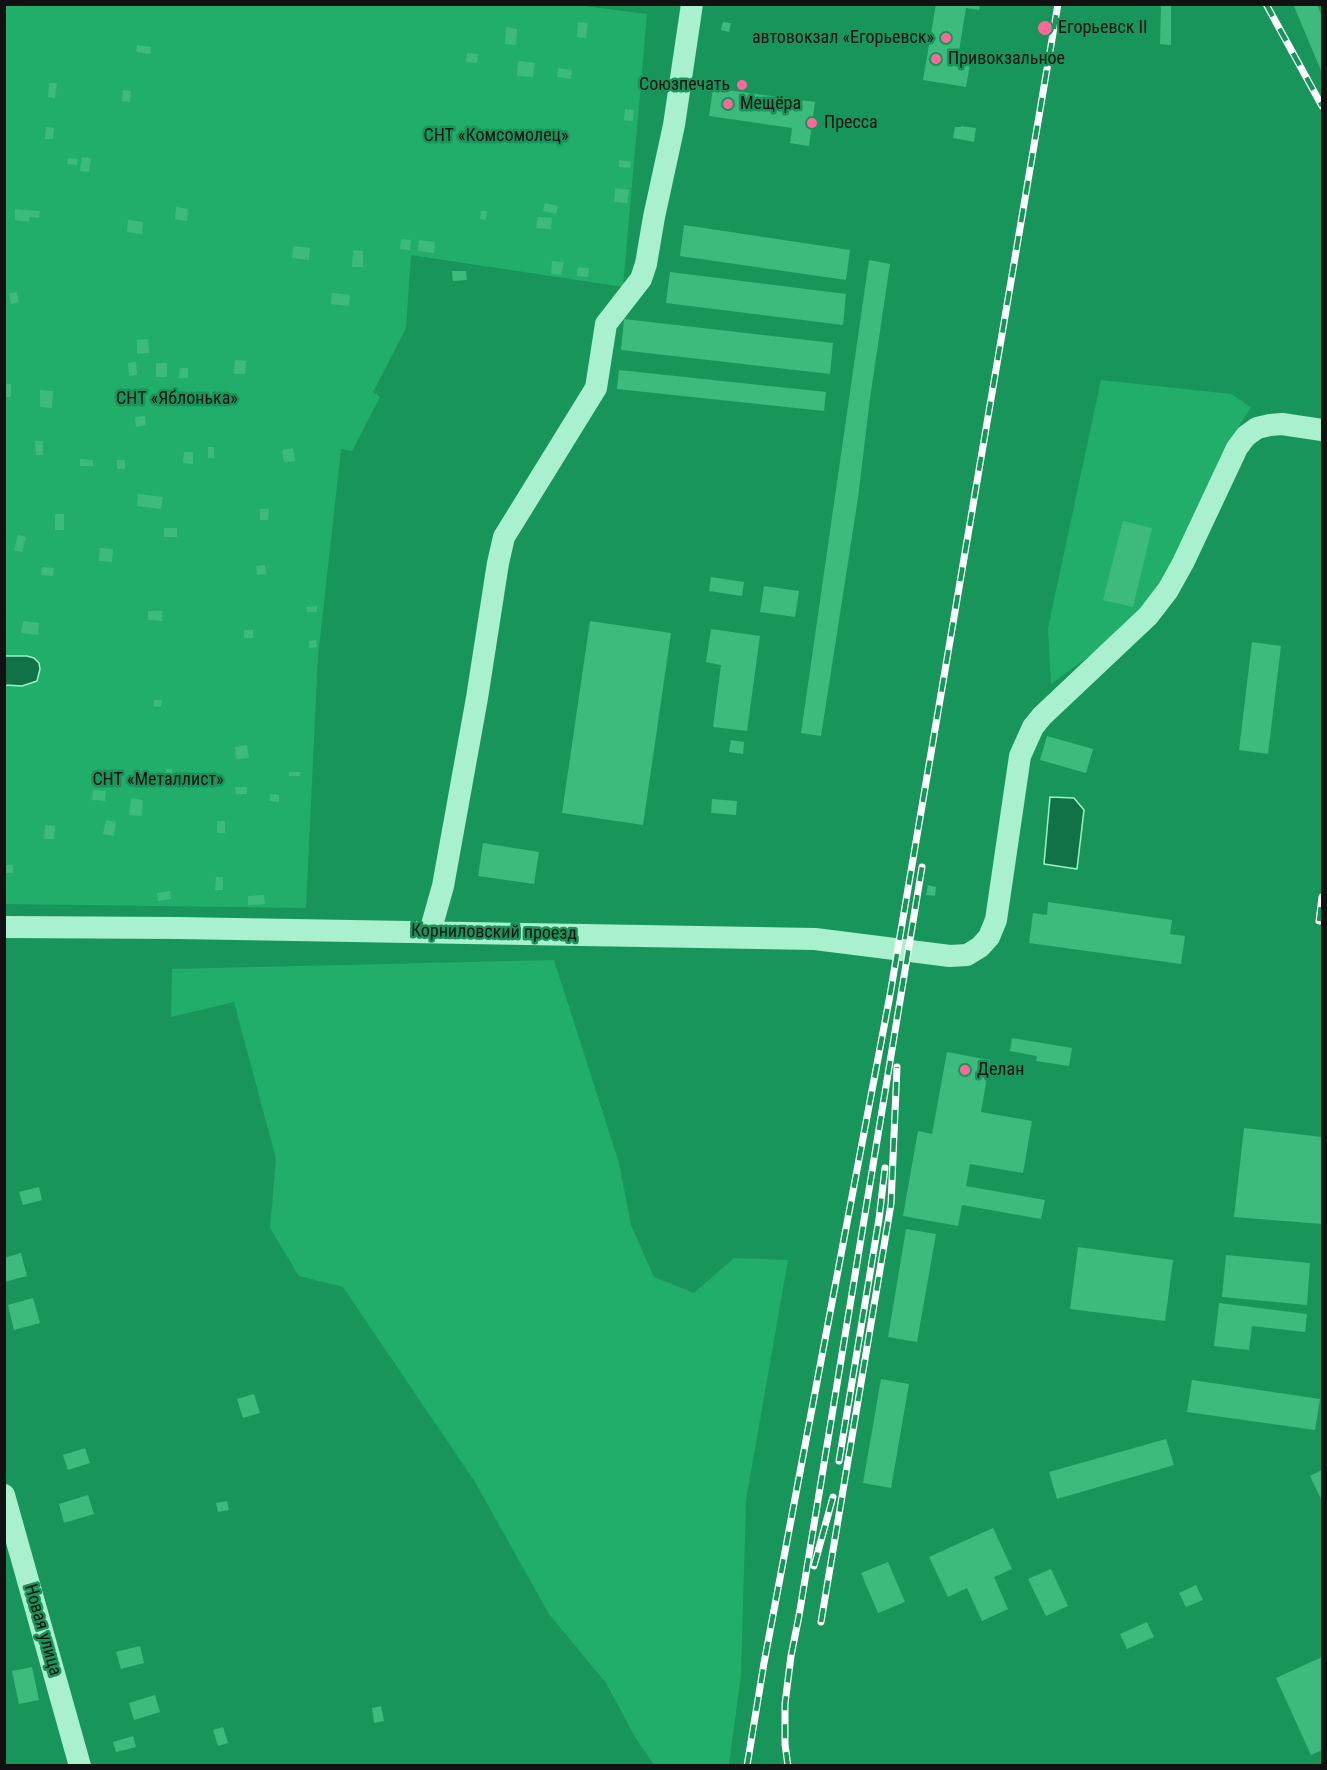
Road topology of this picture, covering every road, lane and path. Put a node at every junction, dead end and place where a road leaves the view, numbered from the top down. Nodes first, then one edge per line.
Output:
1 (692, 4) edge
2 (1323, 430) edge
3 (4, 927) edge
4 (430, 932) junction
5 (4, 1495) edge
6 (81, 1766) edge

1 - 4 street
2 - 4 street, Корниловский проезд
3 - 4 street, Корниловский проезд
5 - 6 street, Новая улица

